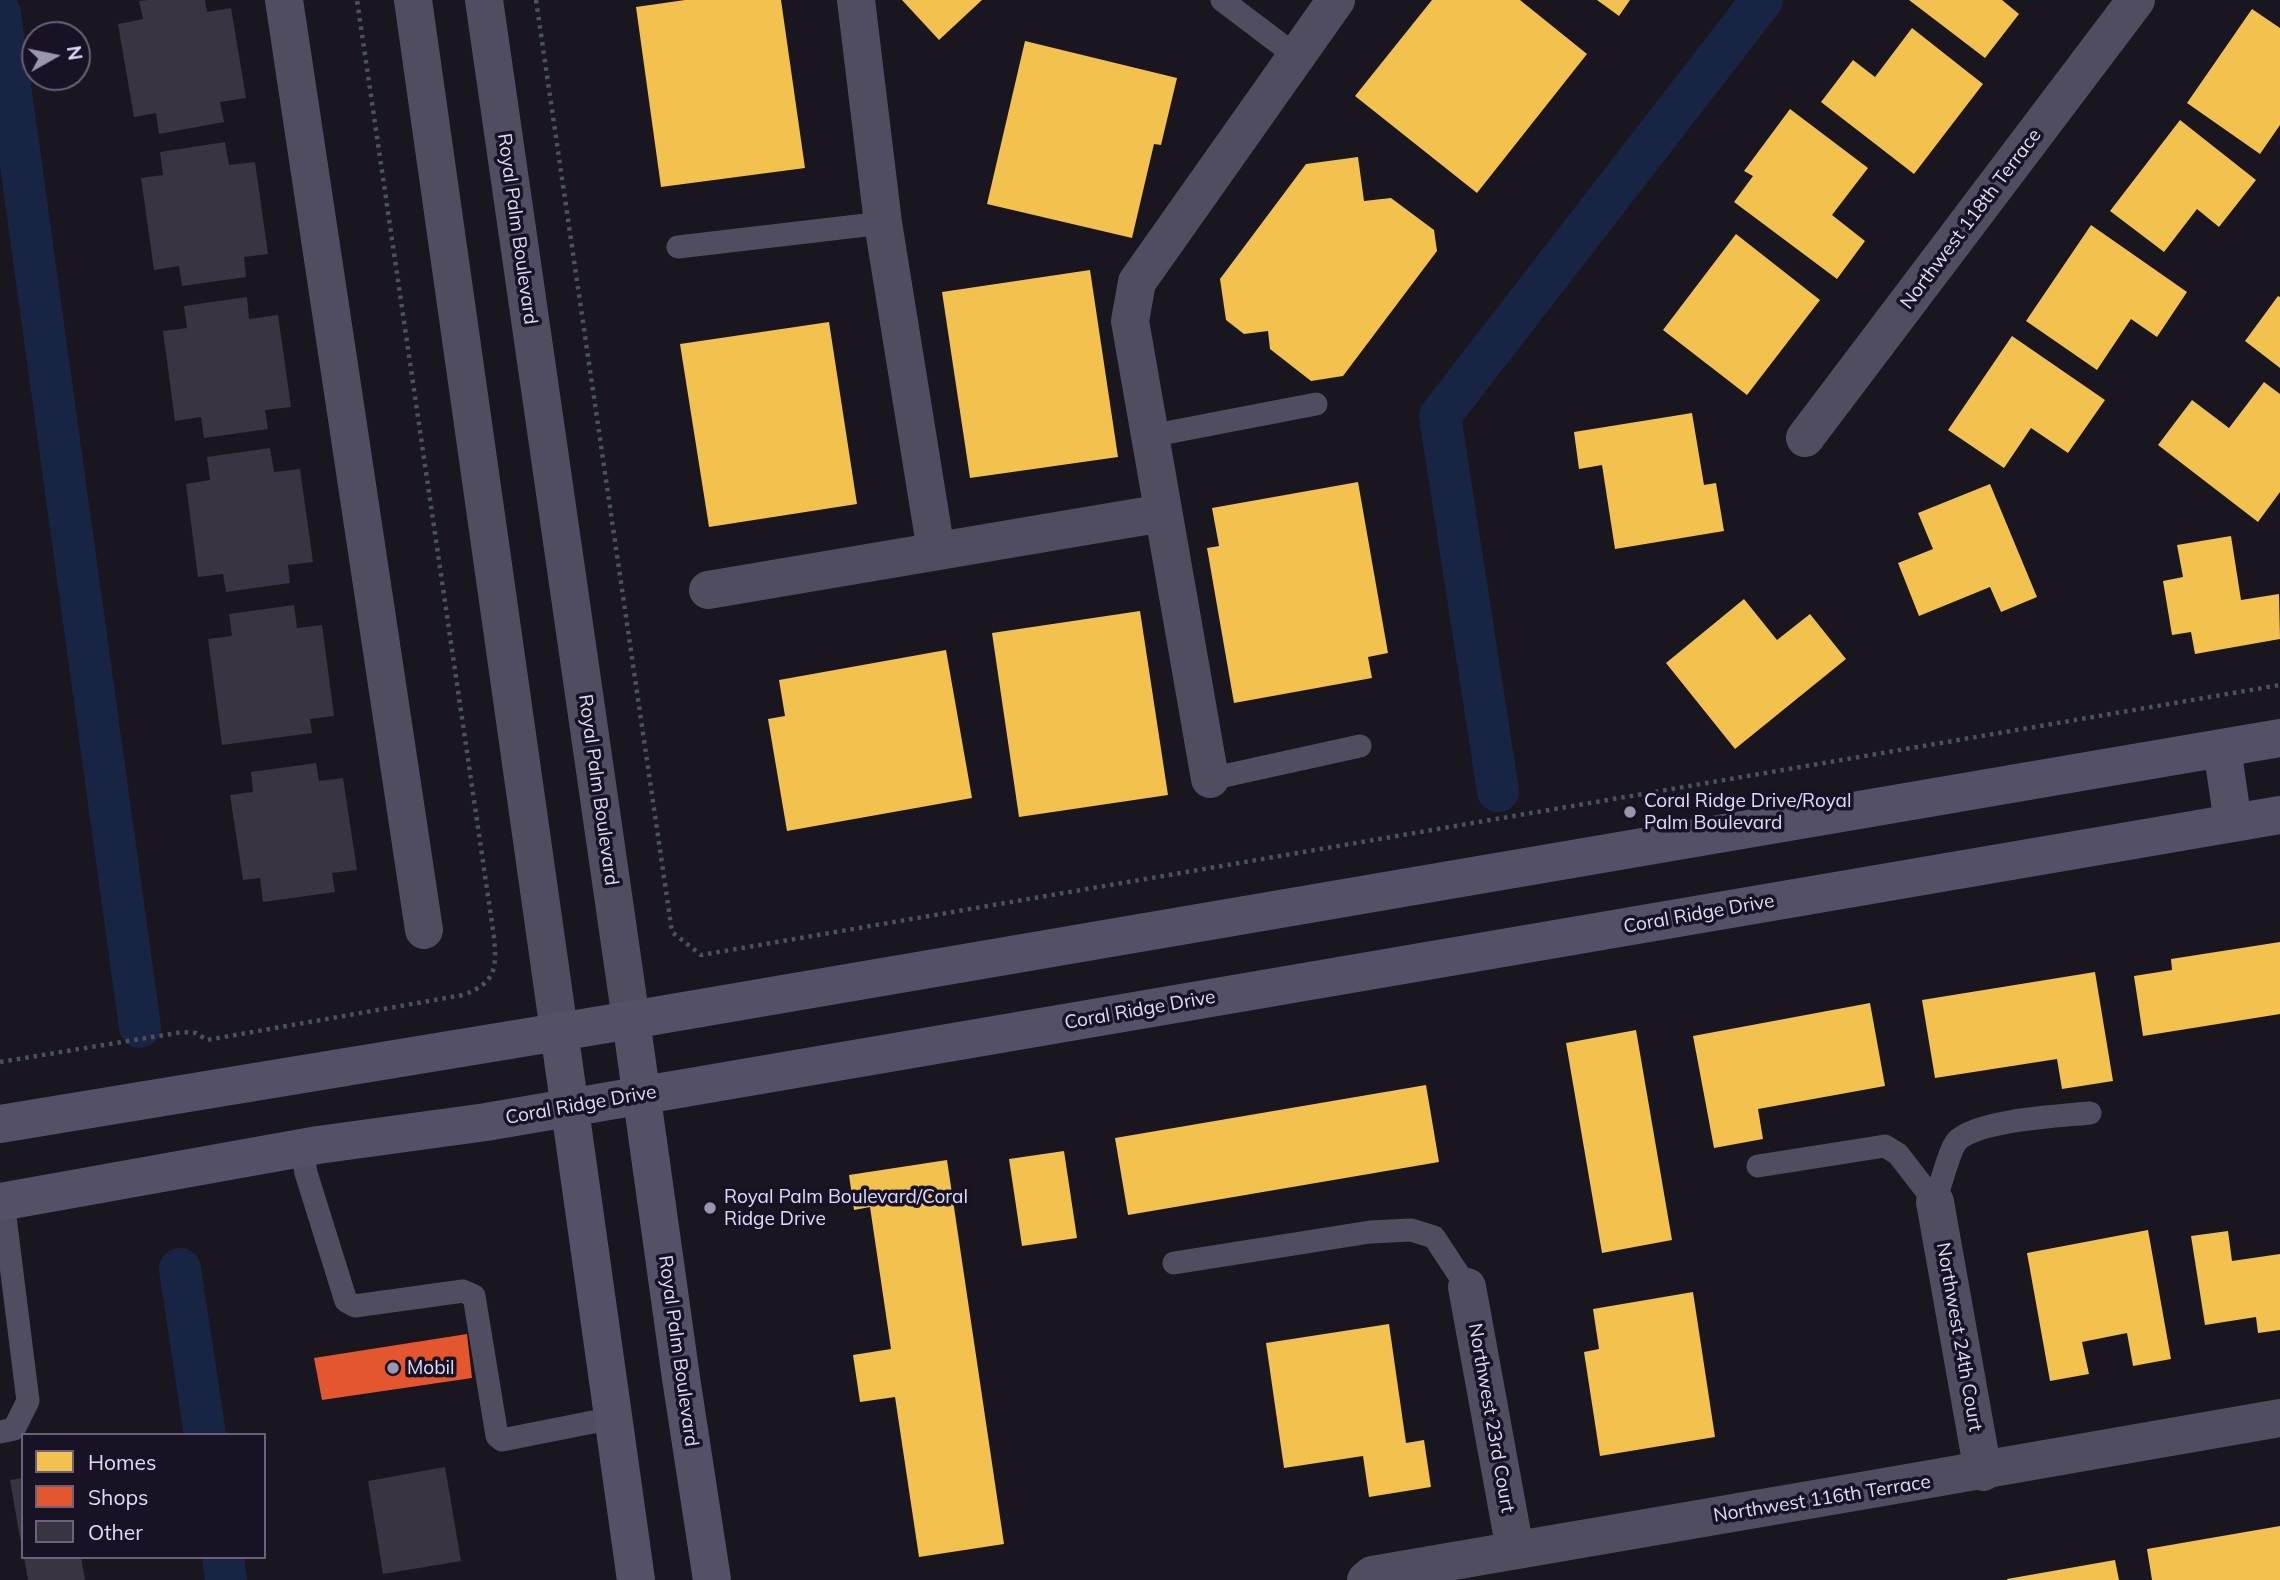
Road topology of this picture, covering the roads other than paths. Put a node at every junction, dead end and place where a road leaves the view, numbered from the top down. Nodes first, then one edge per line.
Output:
1 (284, 0) edge
2 (413, 0) edge
3 (484, 0) edge
4 (856, 0) edge
5 (1222, 0) edge
6 (1336, 0) edge
7 (2136, 0) edge
8 (1296, 56) junction
9 (883, 222) junction
10 (678, 247) dead end
11 (1317, 404) dead end
12 (1150, 436) junction
13 (1805, 438) dead end
14 (1163, 513) junction
15 (936, 551) junction
16 (708, 590) dead end
17 (2280, 738) edge
18 (1360, 746) dead end
19 (2222, 748) junction
20 (1209, 779) joint
21 (2280, 815) edge
22 (2234, 823) junction
23 (424, 930) dead end
24 (631, 1020) junction
25 (559, 1031) junction
26 (642, 1095) junction
27 (570, 1107) junction
28 (2090, 1113) dead end
29 (0, 1124) edge
30 (302, 1149) junction
31 (1758, 1166) dead end
32 (1, 1202) edge
33 (1935, 1202) junction
34 (1174, 1263) dead end
35 (1467, 1287) joint
36 (10, 1345) edge
37 (613, 1418) junction
38 (2280, 1418) edge
39 (0, 1432) edge
40 (1983, 1472) junction
41 (1515, 1550) junction
42 (636, 1580) edge
43 (712, 1580) edge
44 (1366, 1580) edge

1 - 23 street
2 - 25 street
3 - 24 street, Royal Palm Boulevard
4 - 9 street
5 - 8 lane
6 - 8 street
7 - 13 street, Northwest 118th Terrace
8 - 12 street
9 - 10 lane
9 - 15 street
11 - 12 lane
12 - 14 street
14 - 15 street
14 - 20 street
15 - 16 street
17 - 19 main road
18 - 20 lane
19 - 22 main road
19 - 24 main road
21 - 22 main road, Coral Ridge Drive
22 - 26 main road, Coral Ridge Drive
24 - 25 main road
24 - 26 main road, Royal Palm Boulevard
25 - 27 main road
25 - 29 main road
26 - 27 main road, Coral Ridge Drive
26 - 43 main road, Royal Palm Boulevard
27 - 30 main road, Coral Ridge Drive
27 - 37 main road
28 - 33 lane
30 - 32 main road, Coral Ridge Drive
30 - 37 lane
31 - 33 lane
32 - 36 lane
33 - 40 street, Northwest 24th Court
34 - 35 lane
35 - 41 street, Northwest 23rd Court
36 - 39 lane
37 - 42 main road
38 - 40 street, Northwest 116th Terrace
40 - 41 street, Northwest 116th Terrace
41 - 44 street, Northwest 116th Terrace

